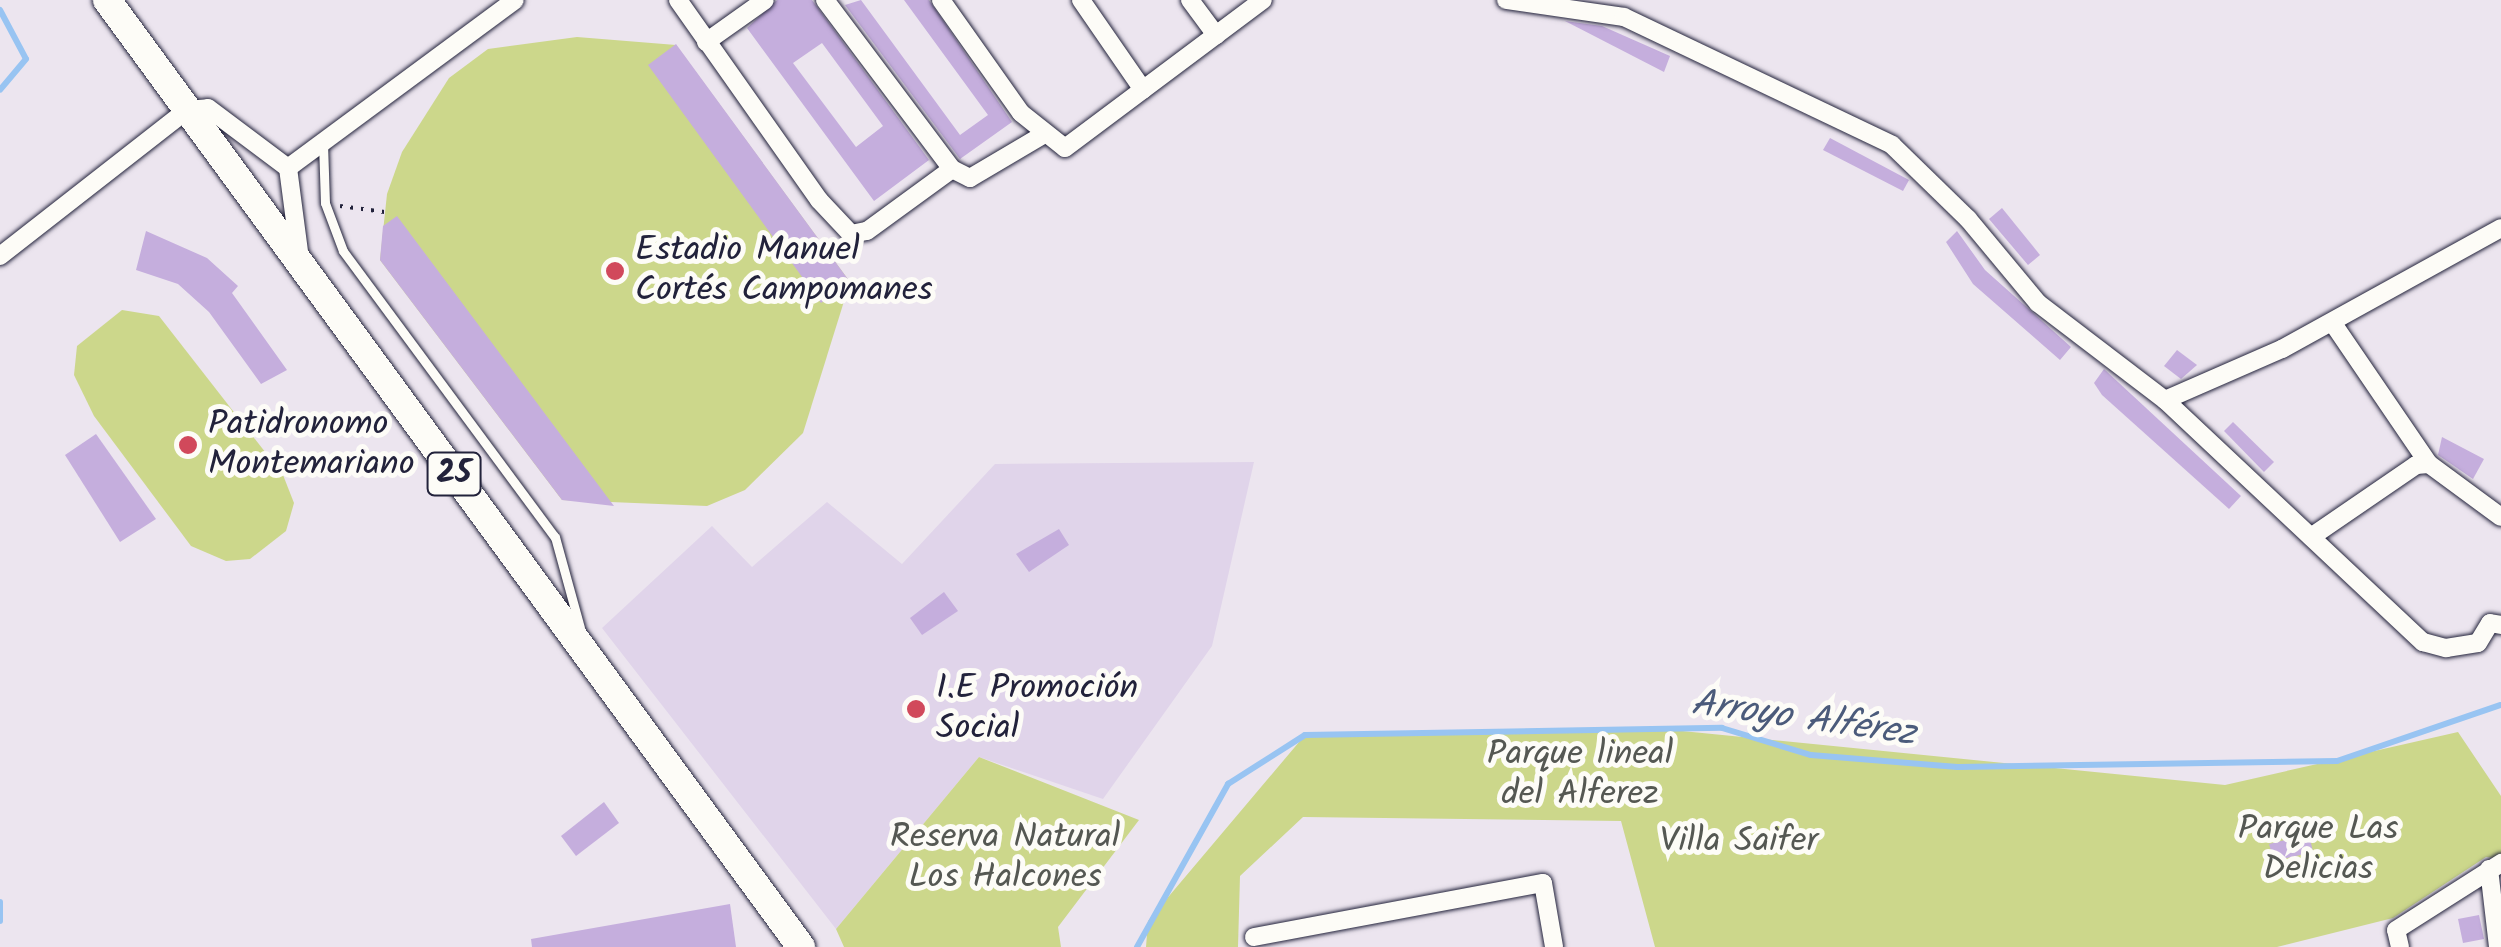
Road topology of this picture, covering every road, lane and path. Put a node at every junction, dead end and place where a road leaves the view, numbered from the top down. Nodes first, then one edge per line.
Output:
1 (107, 0) edge
2 (515, 0) edge
3 (678, 0) edge
4 (765, 0) edge
5 (825, 0) edge
6 (941, 0) edge
7 (1081, 0) edge
8 (1190, 0) edge
9 (1263, 0) edge
10 (1506, 0) edge
11 (1623, 8) edge
12 (1216, 36) junction
13 (706, 42) junction
14 (1143, 90) junction
15 (187, 110) junction
16 (1046, 133) junction
17 (323, 143) junction
18 (288, 168) junction
19 (952, 168) junction
20 (325, 204) junction
21 (385, 212) dead end
22 (2501, 228) edge
23 (0, 256) edge
24 (301, 270) junction
25 (2332, 322) junction
26 (2164, 400) junction
27 (2428, 464) junction
28 (2501, 516) edge
29 (2311, 537) junction
30 (2501, 625) edge
31 (584, 649) junction
32 (2495, 866) edge
33 (1254, 937) dead end
34 (2398, 938) edge
35 (801, 947) edge
36 (1554, 947) edge
37 (2498, 947) edge

1 - 15 main road, 25
2 - 17 street
3 - 13 street
4 - 13 street
5 - 19 street
6 - 16 street
7 - 14 street
8 - 12 street
9 - 12 street
10 - 11 street
11 - 26 street
12 - 14 street
13 - 19 street
14 - 16 street
15 - 18 street
15 - 23 street
15 - 24 main road, 25
16 - 19 street
17 - 18 street
17 - 20 lane
18 - 24 street
20 - 21 path
20 - 31 lane
22 - 25 street
24 - 31 main road, 25
25 - 26 street
25 - 27 street
26 - 29 street
27 - 28 street
27 - 29 street
29 - 30 street
31 - 35 main road, 25
32 - 34 street
32 - 37 street
33 - 36 street

